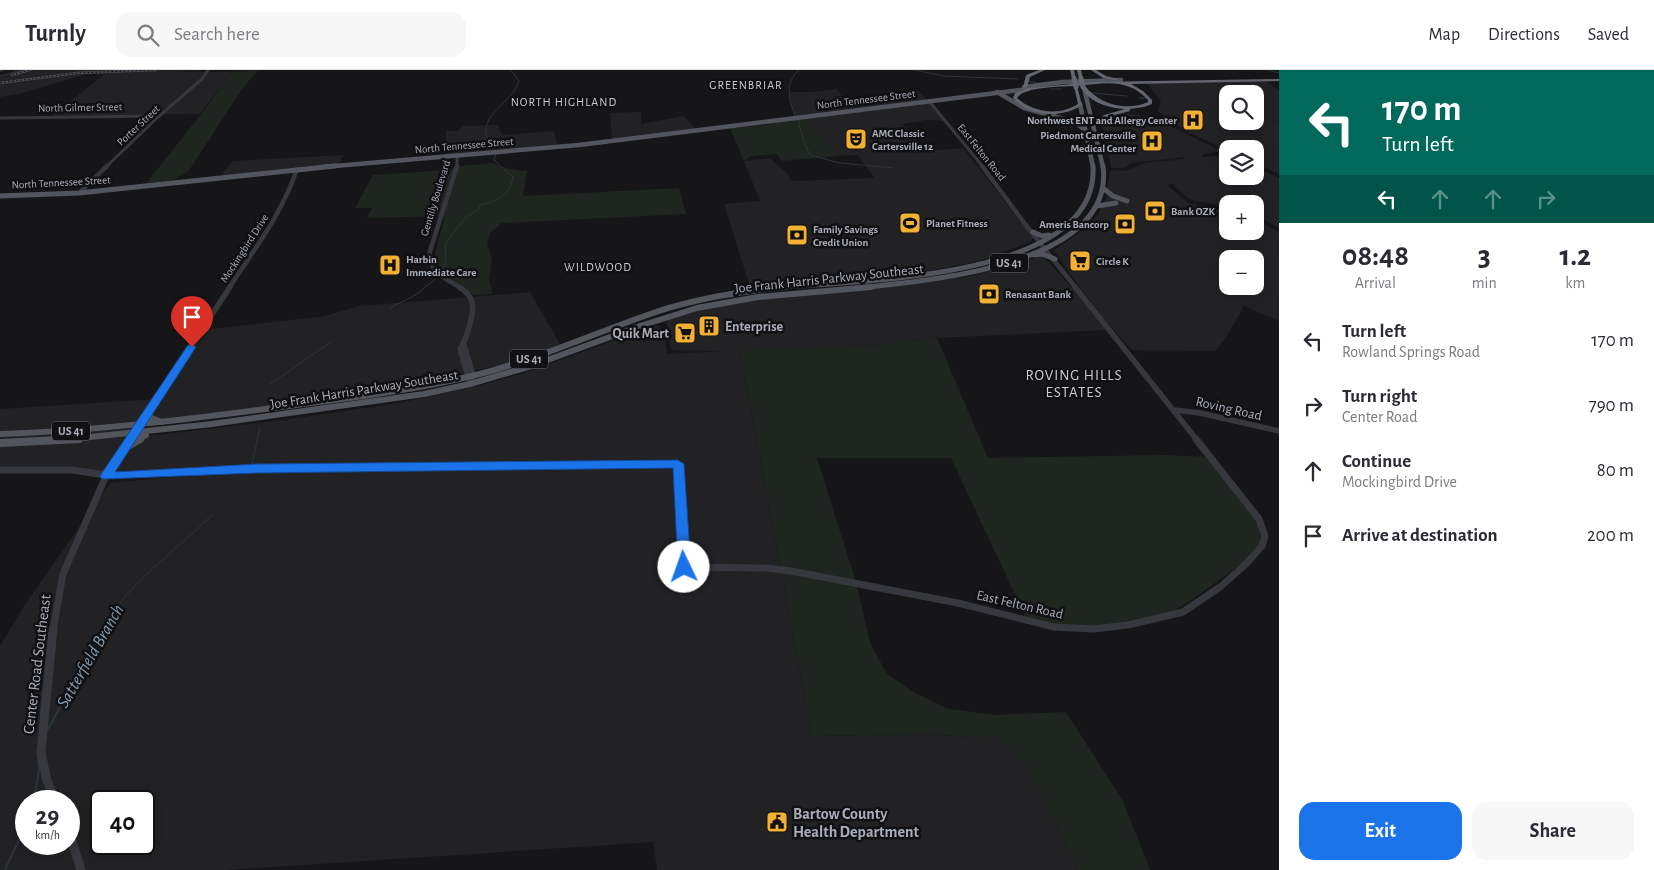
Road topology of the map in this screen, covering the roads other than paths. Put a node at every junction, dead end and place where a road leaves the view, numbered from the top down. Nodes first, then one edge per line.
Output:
1 (1043, 70) edge
2 (1072, 70) edge
3 (1079, 70) edge
4 (1093, 70) edge
5 (208, 71) edge
6 (1081, 78) joint
7 (1279, 79) edge
8 (1118, 81) junction
9 (1130, 82) junction
10 (1145, 82) junction
11 (1026, 88) junction
12 (1084, 88) junction
13 (997, 92) junction
14 (987, 94) junction
15 (964, 95) junction
16 (925, 96) dead end
17 (1005, 98) junction
18 (929, 101) junction
19 (938, 101) junction
20 (1156, 102) junction
21 (914, 103) junction
22 (1080, 104) junction
23 (933, 107) junction
24 (160, 116) junction
25 (0, 118) edge
26 (762, 122) junction
27 (1093, 127) junction
28 (758, 128) dead end
29 (1086, 130) junction
30 (458, 159) junction
31 (1099, 168) dead end
32 (297, 169) junction
33 (1104, 189) junction
34 (79, 193) junction
35 (0, 196) edge
36 (1126, 200) dead end
37 (1116, 203) dead end
38 (1097, 206) junction
39 (1033, 232) junction
40 (1054, 235) junction
41 (1043, 245) junction
42 (1030, 255) junction
43 (1054, 259) junction
44 (946, 271) junction
45 (930, 280) junction
46 (841, 282) junction
47 (847, 287) junction
48 (758, 289) junction
49 (743, 298) junction
50 (656, 312) junction
51 (662, 321) junction
52 (566, 354) junction
53 (470, 379) junction
54 (331, 401) junction
55 (1174, 410) junction
56 (149, 414) junction
57 (164, 423) junction
58 (141, 425) junction
59 (1279, 431) edge
60 (154, 432) junction
61 (0, 434) edge
62 (135, 434) junction
63 (111, 436) junction
64 (0, 441) edge
65 (126, 447) junction
66 (0, 470) edge
67 (106, 476) junction
68 (51, 790) edge
69 (76, 855) edge
70 (81, 870) edge

1 - 11 highway
2 - 22 highway, Joe Frank Harris Parkway Southeast / US 41, bridge
3 - 6 highway, Joe Frank Harris Parkway Southeast / US 41
4 - 8 highway
5 - 24 street, Porter Street
6 - 12 highway, Joe Frank Harris Parkway Southeast / US 41, bridge
7 - 8 highway
7 - 10 highway
8 - 9 highway
8 - 11 highway
8 - 12 highway
9 - 10 highway
9 - 20 highway
10 - 20 highway
11 - 13 main road
11 - 22 highway
12 - 27 main road, Joe Frank Harris Parkway Southeast / US 41
13 - 14 main road, North Tennessee Street
13 - 15 main road, North Tennessee Street
13 - 17 main road
14 - 17 main road
14 - 19 main road, North Tennessee Street
15 - 16 main road
15 - 18 main road, North Tennessee Street
17 - 29 main road
18 - 19 main road, North Tennessee Street
18 - 21 main road, North Tennessee Street
18 - 23 street, East Felton Road
19 - 23 main road
20 - 27 highway
21 - 23 main road
21 - 26 main road, North Tennessee Street
22 - 29 main road, Joe Frank Harris Parkway Southeast / US 41
23 - 39 street, East Felton Road
24 - 25 street, North Gilmer Street
24 - 34 street, Porter Street
26 - 28 main road
26 - 30 main road, North Tennessee Street
27 - 33 main road, Joe Frank Harris Parkway Southeast / US 41
29 - 31 main road
29 - 40 main road, Joe Frank Harris Parkway Southeast / US 41
30 - 32 main road, North Tennessee Street
30 - 53 street, Gentilly Boulevard
32 - 34 main road, North Tennessee Street
32 - 56 street, Mockingbird Drive
33 - 36 main road
33 - 38 main road, Joe Frank Harris Parkway Southeast / US 41
34 - 35 main road, North Tennessee Street
37 - 38 main road
38 - 41 main road, Joe Frank Harris Parkway Southeast / US 41
39 - 40 main road
39 - 41 street, East Felton Road
40 - 41 main road, Joe Frank Harris Parkway Southeast / US 41
41 - 42 main road, Joe Frank Harris Parkway Southeast / US 41
41 - 43 street, East Felton Road
41 - 44 main road, Joe Frank Harris Parkway Southeast / US 41
41 - 45 main road
42 - 43 main road
42 - 45 main road, Joe Frank Harris Parkway Southeast / US 41
43 - 55 street, East Felton Road
44 - 46 main road, Joe Frank Harris Parkway Southeast / US 41
44 - 47 main road
45 - 47 main road, Joe Frank Harris Parkway Southeast / US 41
46 - 48 main road, Joe Frank Harris Parkway Southeast / US 41
46 - 49 main road
47 - 49 main road, Joe Frank Harris Parkway Southeast / US 41
48 - 50 main road, Joe Frank Harris Parkway Southeast / US 41
48 - 51 main road
49 - 51 main road, Joe Frank Harris Parkway Southeast / US 41
50 - 52 main road
50 - 53 main road, Joe Frank Harris Parkway Southeast / US 41
51 - 52 main road, Joe Frank Harris Parkway Southeast / US 41
52 - 53 main road, Joe Frank Harris Parkway Southeast / US 41
53 - 54 main road, Joe Frank Harris Parkway Southeast / US 41
53 - 60 main road, Joe Frank Harris Parkway Southeast / US 41
54 - 57 main road, Joe Frank Harris Parkway Southeast / US 41
54 - 62 main road
55 - 59 street, Roving Road
55 - 67 street, East Felton Road
56 - 57 main road
56 - 58 street, Mockingbird Drive
57 - 58 main road, Joe Frank Harris Parkway Southeast / US 41
58 - 61 main road, Joe Frank Harris Parkway Southeast / US 41
58 - 62 street, Mockingbird Drive
58 - 64 main road
60 - 62 main road, Joe Frank Harris Parkway Southeast / US 41
60 - 65 main road
62 - 63 main road, Joe Frank Harris Parkway Southeast / US 41
62 - 65 street, Mockingbird Drive
63 - 64 main road, Joe Frank Harris Parkway Southeast / US 41
63 - 65 main road
65 - 67 street, Center Road Southeast
66 - 67 street
67 - 68 street, Center Road Southeast
69 - 70 street

